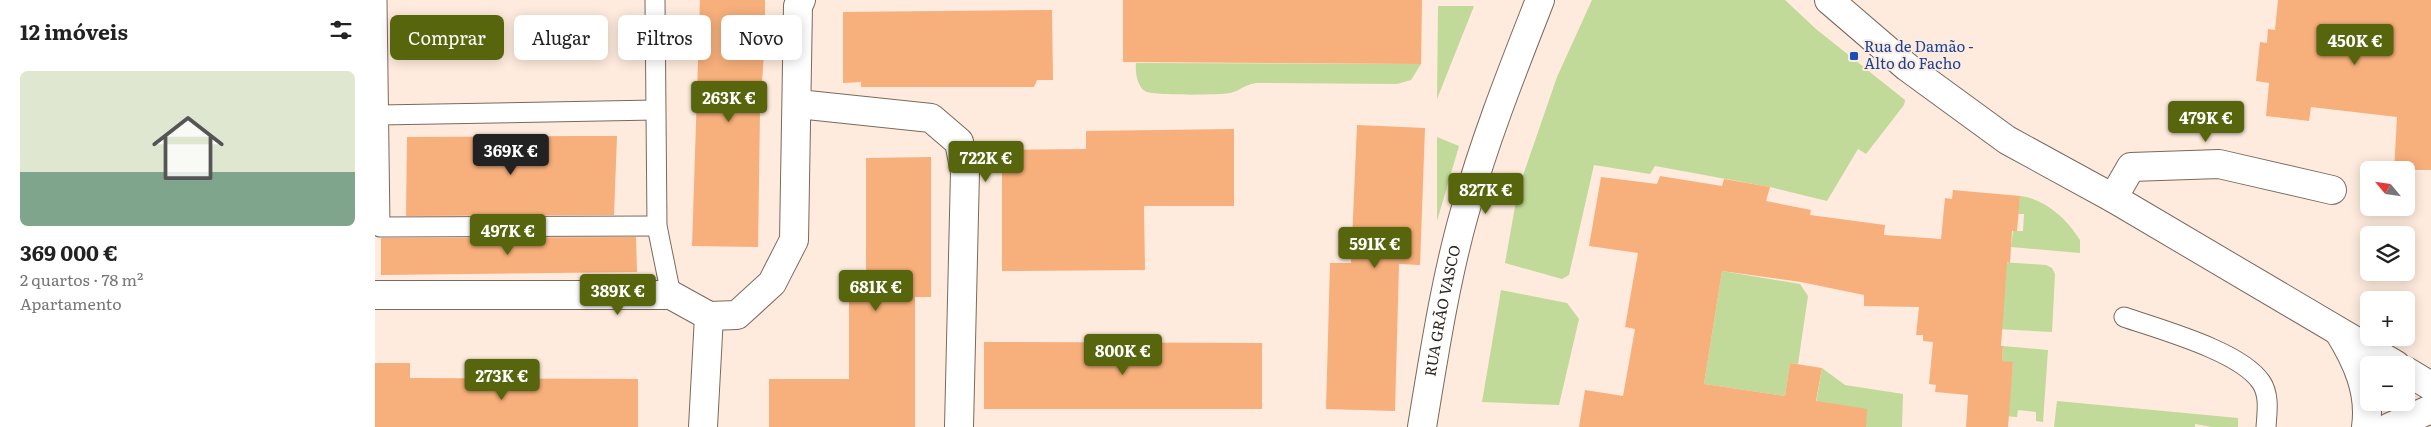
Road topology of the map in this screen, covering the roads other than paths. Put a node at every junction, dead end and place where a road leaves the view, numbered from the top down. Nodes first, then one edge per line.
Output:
1 (377, 0) edge
2 (655, 0) edge
3 (801, 0) edge
4 (1540, 0) edge
5 (1829, 0) edge
6 (798, 104) junction
7 (655, 110) junction
8 (379, 115) junction
9 (2332, 190) dead end
10 (2113, 198) junction
11 (657, 226) junction
12 (375, 295) edge
13 (671, 295) junction
14 (709, 316) junction
15 (2125, 316) dead end
16 (2339, 332) junction
17 (2380, 356) edge
18 (2415, 376) edge
19 (2431, 386) edge
20 (2431, 409) edge
21 (703, 427) edge
22 (959, 427) edge
23 (1422, 427) edge
24 (2266, 427) edge
25 (2366, 427) edge
26 (2390, 427) edge

1 - 8 lane
2 - 7 lane
3 - 6 street
4 - 23 street, RUA GRÃO VASCO
5 - 10 street
6 - 14 street
6 - 22 street
7 - 8 lane
7 - 11 lane
8 - 11 lane
9 - 10 street
10 - 16 street
11 - 13 lane
12 - 13 street
13 - 14 street
14 - 21 street
15 - 24 lane
16 - 17 street
16 - 25 street
18 - 19 street
20 - 26 street

